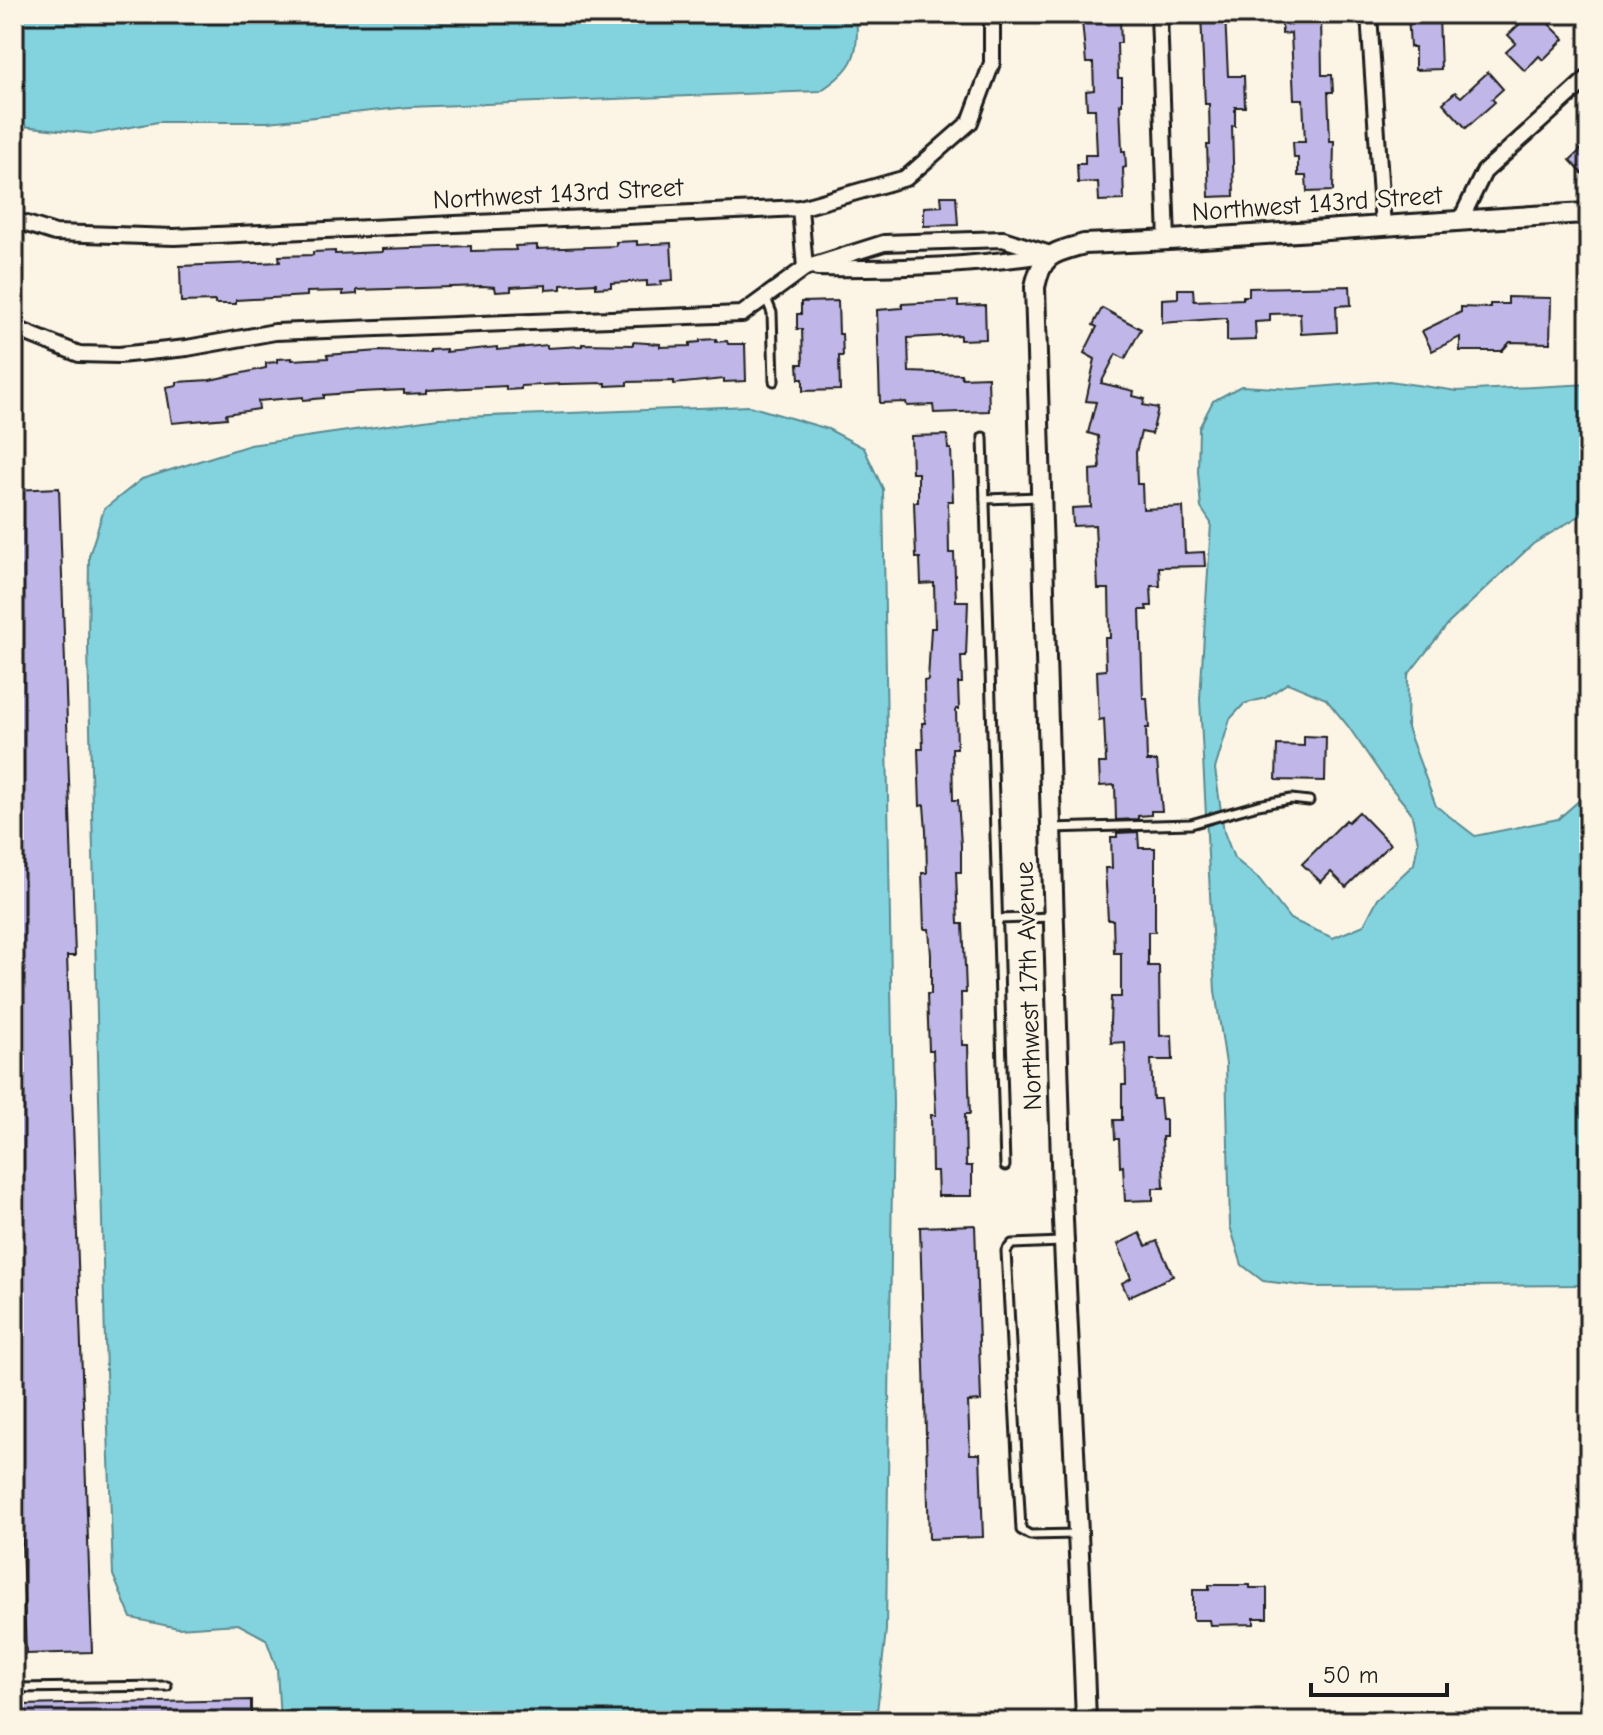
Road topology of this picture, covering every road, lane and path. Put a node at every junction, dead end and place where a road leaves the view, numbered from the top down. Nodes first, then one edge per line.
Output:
1 (992, 14) edge
2 (1159, 14) edge
3 (1369, 14) edge
4 (1589, 77) edge
5 (800, 208) junction
6 (1589, 213) edge
7 (1461, 219) junction
8 (14, 220) edge
9 (1383, 227) junction
10 (1167, 241) junction
11 (1050, 254) junction
12 (805, 268) junction
13 (765, 295) junction
14 (14, 328) edge
15 (774, 381) dead end
16 (983, 437) dead end
17 (1042, 496) junction
18 (985, 499) junction
19 (1309, 801) dead end
20 (1050, 828) junction
21 (1053, 917) junction
22 (998, 919) junction
23 (1005, 1166) dead end
24 (1064, 1242) junction
25 (1079, 1534) junction
26 (167, 1686) dead end
27 (14, 1688) edge
28 (1086, 1721) edge

1 - 5 street, Northwest 143rd Street
2 - 10 street
3 - 9 street
4 - 7 street
5 - 8 street, Northwest 143rd Street
5 - 12 street
6 - 7 street, Northwest 143rd Street
7 - 9 street, Northwest 143rd Street
9 - 10 street, Northwest 143rd Street
10 - 11 street, Northwest 143rd Street
11 - 12 street, Northwest 143rd Street
11 - 12 street
11 - 17 street, Northwest 17th Avenue
12 - 13 street
13 - 14 street
13 - 15 lane
16 - 18 lane
17 - 18 lane
17 - 20 street, Northwest 17th Avenue
18 - 22 lane
19 - 20 lane
20 - 21 street, Northwest 17th Avenue
21 - 22 lane
21 - 24 street, Northwest 17th Avenue
22 - 23 lane
24 - 25 street, Northwest 17th Avenue
24 - 25 lane
25 - 28 street, Northwest 17th Avenue
26 - 27 lane

